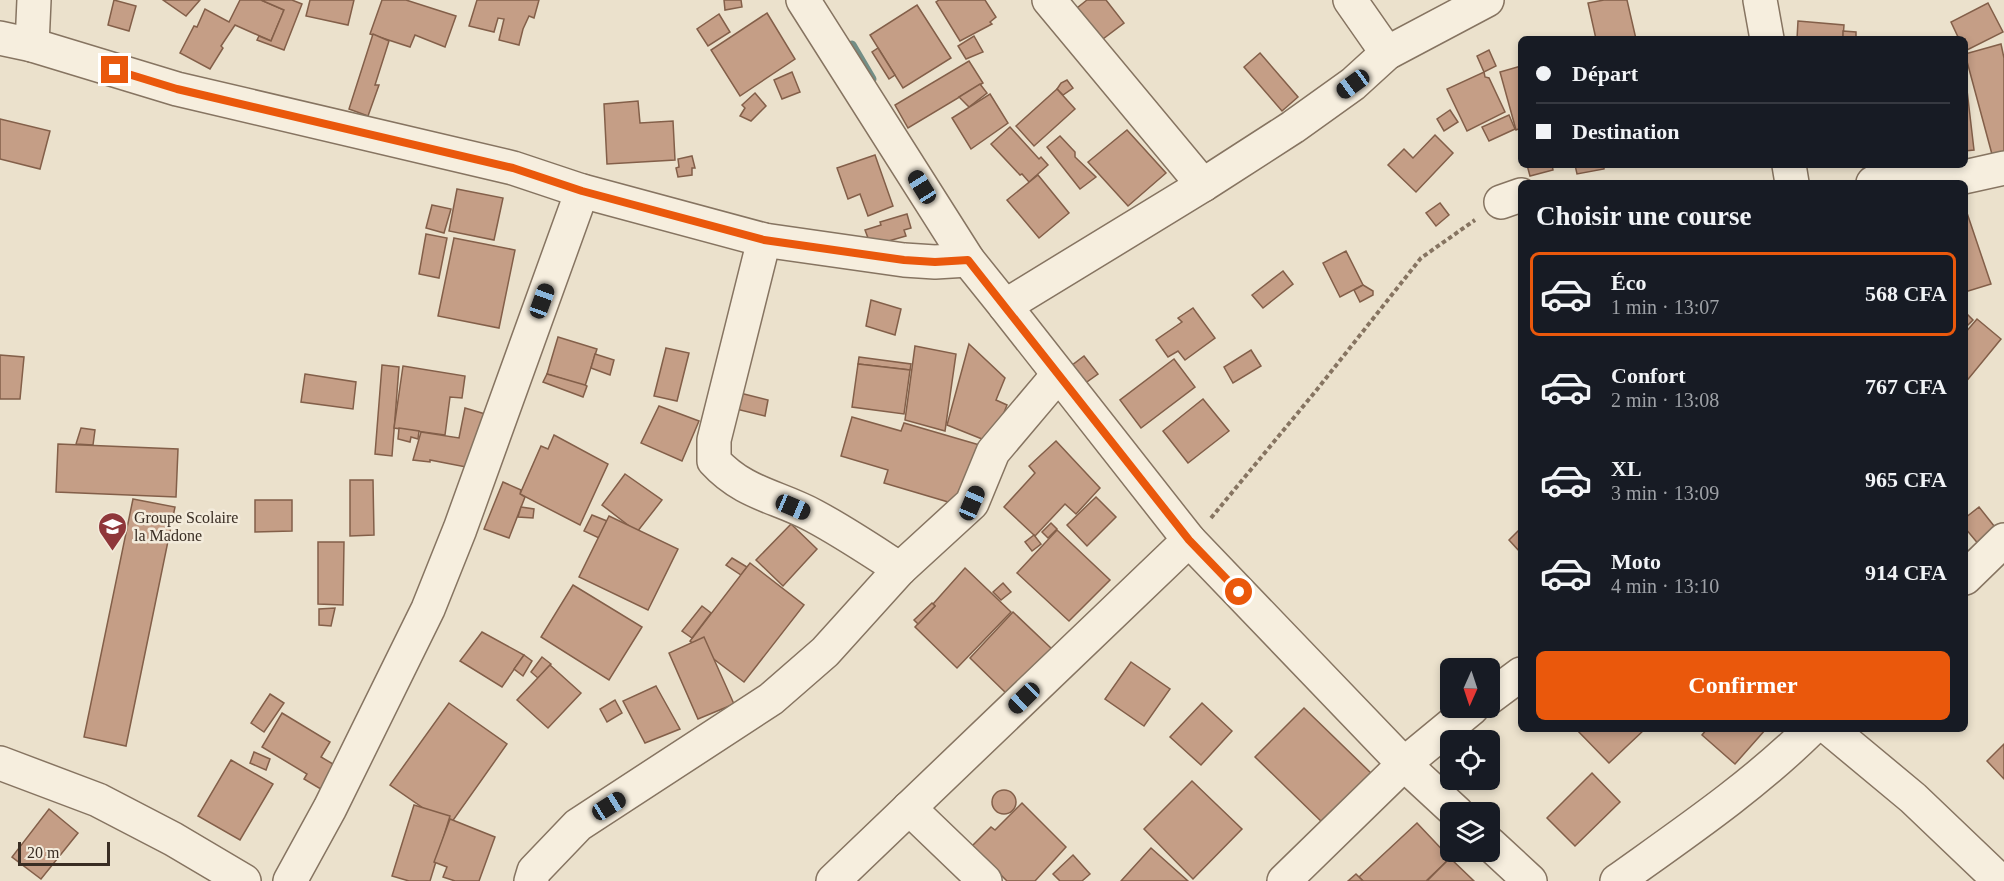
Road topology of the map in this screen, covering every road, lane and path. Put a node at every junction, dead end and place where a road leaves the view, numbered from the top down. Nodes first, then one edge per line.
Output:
1 (34, 0) edge
2 (802, 0) edge
3 (1049, 0) edge
4 (1350, 0) edge
5 (1487, 0) edge
6 (1760, 0) edge
7 (1766, 36) edge
8 (0, 38) edge
9 (32, 45) junction
10 (1387, 53) junction
11 (2004, 168) edge
12 (1918, 180) edge
13 (1203, 185) junction
14 (582, 191) junction
15 (1511, 199) edge
16 (764, 240) junction
17 (968, 260) junction
18 (1005, 306) junction
19 (1058, 375) junction
20 (1189, 540) junction
21 (2004, 540) edge
22 (900, 569) junction
23 (1968, 575) edge
24 (1518, 676) edge
25 (1500, 690) edge
26 (1460, 718) edge
27 (1808, 732) edge
28 (1834, 732) edge
29 (0, 763) edge
30 (1404, 765) junction
31 (1444, 802) edge
32 (909, 808) junction
33 (1500, 853) edge
34 (1994, 873) edge
35 (244, 881) edge
36 (290, 881) edge
37 (531, 881) edge
38 (833, 881) edge
39 (985, 881) edge
40 (1284, 881) edge
41 (1530, 881) edge
42 (1617, 881) edge

1 - 9 street
2 - 17 street
3 - 13 street
4 - 10 street
5 - 10 street
6 - 7 street
8 - 9 street
9 - 14 street
10 - 13 street
11 - 12 street
13 - 18 street
14 - 16 street
14 - 36 street
15 - 20 path
16 - 17 street
16 - 22 street
17 - 18 street
18 - 19 street
19 - 20 street
19 - 22 street
20 - 30 street
20 - 32 street
21 - 23 street
22 - 37 street
24 - 25 street
26 - 30 street
27 - 42 street
28 - 34 street
29 - 35 street
30 - 31 street
30 - 40 street
32 - 38 street
32 - 39 street
33 - 41 street

